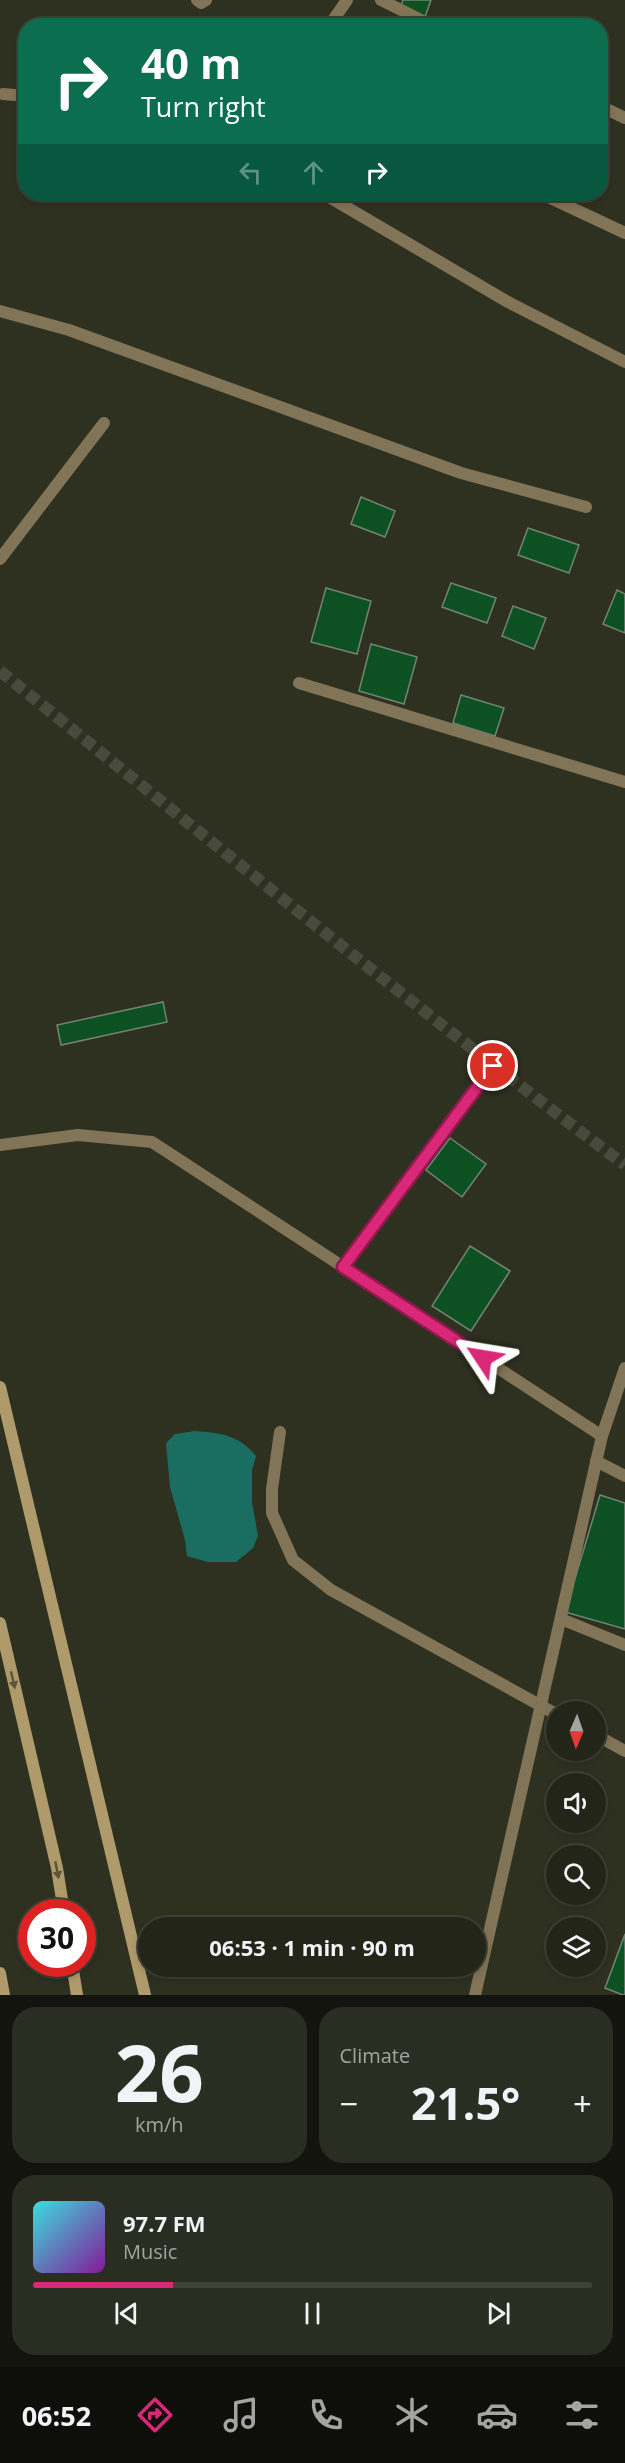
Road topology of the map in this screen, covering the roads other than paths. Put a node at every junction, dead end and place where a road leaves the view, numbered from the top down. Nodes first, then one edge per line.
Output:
1 (197, 0) edge
2 (206, 0) edge
3 (347, 0) edge
4 (381, 0) edge
5 (335, 18) edge
6 (418, 18) edge
7 (3, 94) dead end
8 (18, 95) edge
9 (608, 110) edge
10 (625, 118) edge
11 (336, 201) edge
12 (557, 201) edge
13 (625, 233) edge
14 (0, 311) edge
15 (625, 362) edge
16 (104, 423) dead end
17 (586, 507) dead end
18 (0, 559) edge
19 (299, 683) dead end
20 (625, 782) edge
21 (493, 1066) dead end
22 (0, 1145) edge
23 (343, 1267) junction
24 (625, 1368) edge
25 (0, 1387) edge
26 (280, 1432) dead end
27 (602, 1436) junction
28 (596, 1461) junction
29 (625, 1476) edge
30 (561, 1619) junction
31 (0, 1623) edge
32 (625, 1645) edge
33 (541, 1706) junction
34 (546, 1709) edge
35 (606, 1741) edge
36 (625, 1751) edge
37 (62, 1899) edge
38 (0, 1973) edge
39 (74, 1977) edge
40 (4, 1995) edge
41 (77, 1995) edge
42 (145, 1995) edge
43 (475, 1995) edge

1 - 2 street
3 - 5 street
4 - 6 street
7 - 8 street
9 - 10 street
11 - 15 street
12 - 13 street
14 - 17 street
16 - 18 street
19 - 20 street
21 - 23 street
22 - 23 street
23 - 27 street
24 - 27 street
25 - 42 street
26 - 33 street
27 - 28 street
28 - 29 street
28 - 30 street
30 - 32 street
30 - 33 street
31 -> 37 street
33 - 34 street
33 - 43 street
35 - 36 street
38 - 40 street
39 - 41 street

